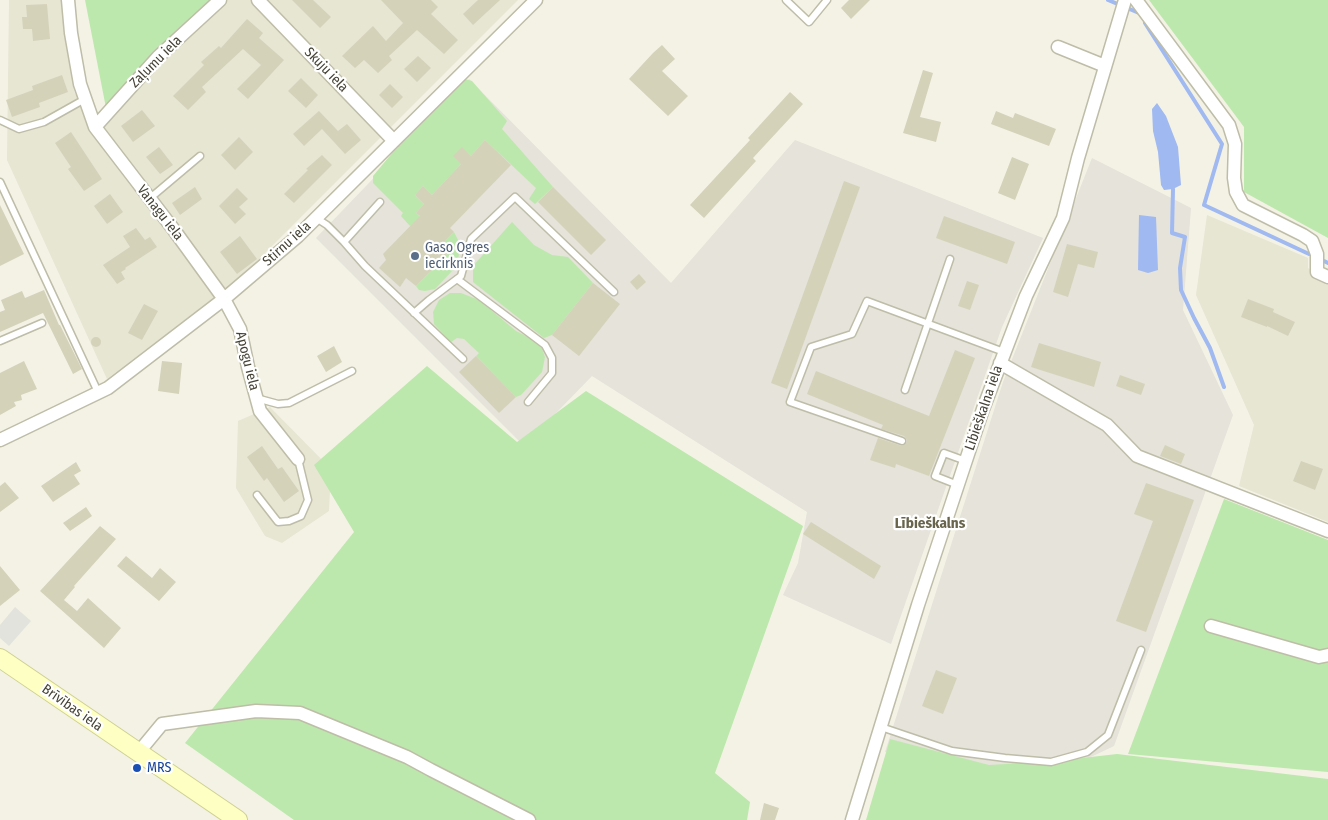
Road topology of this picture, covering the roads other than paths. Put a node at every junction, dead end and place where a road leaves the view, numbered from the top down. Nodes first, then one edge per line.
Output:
1 (68, 0) edge
2 (220, 0) edge
3 (258, 0) edge
4 (536, 0) edge
5 (786, 0) edge
6 (827, 0) edge
7 (1125, 0) edge
8 (1136, 0) edge
9 (1058, 48) dead end
10 (1105, 66) junction
11 (85, 99) junction
12 (0, 120) edge
13 (95, 127) junction
14 (394, 140) junction
15 (200, 156) dead end
16 (0, 182) edge
17 (149, 199) junction
18 (380, 202) dead end
19 (316, 218) junction
20 (344, 242) junction
21 (950, 259) dead end
22 (1328, 277) edge
23 (457, 279) junction
24 (614, 292) dead end
25 (224, 299) junction
26 (414, 313) junction
27 (42, 323) dead end
28 (928, 323) junction
29 (0, 341) edge
30 (1002, 357) junction
31 (463, 359) dead end
32 (352, 371) dead end
33 (904, 390) dead end
34 (98, 392) junction
35 (256, 398) junction
36 (528, 402) dead end
37 (0, 440) edge
38 (902, 441) dead end
39 (298, 459) joint
40 (966, 461) junction
41 (958, 485) junction
42 (257, 495) dead end
43 (1328, 530) edge
44 (1211, 626) dead end
45 (1141, 650) dead end
46 (1328, 654) edge
47 (0, 658) edge
48 (881, 727) junction
49 (141, 755) junction
50 (238, 820) edge
51 (529, 820) edge
52 (852, 820) edge

1 - 11 street, Vanagu iela
2 - 13 street, Zaļumu iela
3 - 14 street, Skuju iela
4 - 14 street, Stirnu iela
5 - 6 lane
7 - 10 street, Lībieškalna iela
8 - 22 street
9 - 10 street
10 - 30 street, Lībieškalna iela
11 - 12 lane
11 - 13 street, Vanagu iela
13 - 17 street, Vanagu iela
14 - 19 street, Stirnu iela
15 - 17 lane
16 - 34 lane
17 - 25 street, Vanagu iela
18 - 20 lane
19 - 20 lane
19 - 25 street, Stirnu iela
20 - 26 lane
21 - 28 lane
23 - 24 lane
23 - 26 lane
23 - 36 lane
25 - 34 street, Stirnu iela
25 - 35 street, Apogu iela
26 - 31 lane
27 - 29 lane
28 - 30 lane
28 - 33 lane
28 - 38 lane
30 - 40 street, Lībieškalna iela
30 - 43 street
32 - 35 lane, Apogu iela
34 - 37 street, Stirnu iela
35 - 39 street, Apogu iela
39 - 42 lane
40 - 41 street, Lībieškalna iela
40 - 41 lane
41 - 48 street, Lībieškalna iela
44 - 46 street
45 - 48 lane
47 - 49 main road, Brīvības iela
48 - 52 street, Lībieškalna iela
49 - 50 main road, Brīvības iela
49 - 51 street

